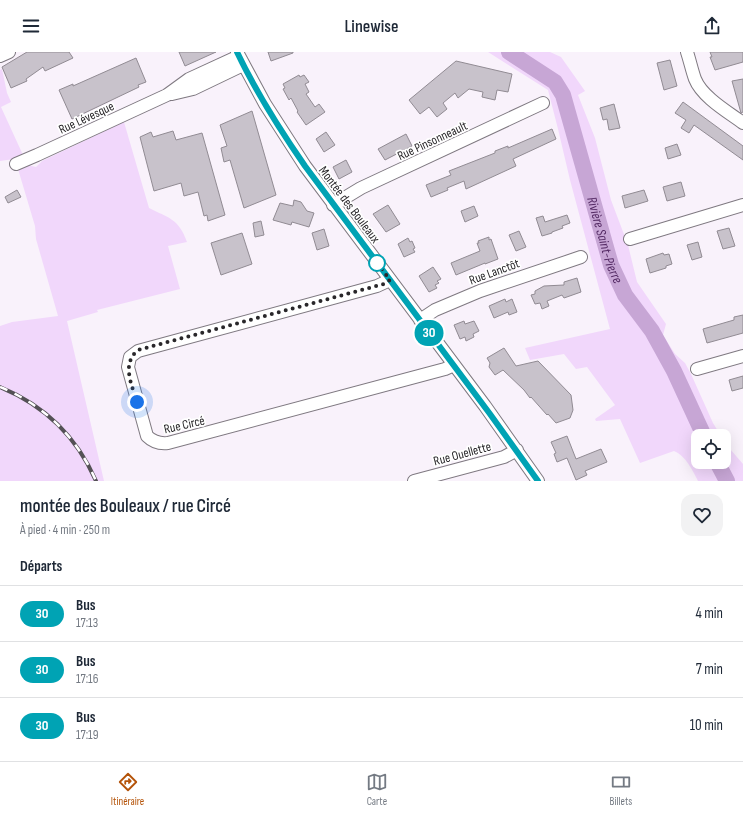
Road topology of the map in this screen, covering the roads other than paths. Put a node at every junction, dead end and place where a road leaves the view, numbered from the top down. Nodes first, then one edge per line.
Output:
1 (9, 52) edge
2 (687, 52) edge
3 (0, 56) edge
4 (240, 58) edge
5 (543, 103) dead end
6 (743, 123) edge
7 (16, 164) dead end
8 (333, 205) junction
9 (743, 205) edge
10 (630, 239) dead end
11 (581, 257) dead end
12 (390, 280) junction
13 (420, 320) junction
14 (743, 356) edge
15 (454, 365) junction
16 (696, 369) dead end
17 (517, 450) junction
18 (414, 481) edge
19 (538, 481) edge

1 - 3 street
2 - 6 street
4 - 7 street, Rue Lévesque
4 - 8 street, Montée des Bouleaux
5 - 8 street, Rue Pinsonneault
8 - 12 street, Montée des Bouleaux
9 - 10 street
11 - 13 street, Rue Lanctôt
12 - 13 street, Montée des Bouleaux
12 - 15 street, Rue Circé
13 - 15 street, Montée des Bouleaux
14 - 16 street
15 - 17 street, Montée des Bouleaux
17 - 18 street, Rue Ouellette
17 - 19 street, Montée des Bouleaux

